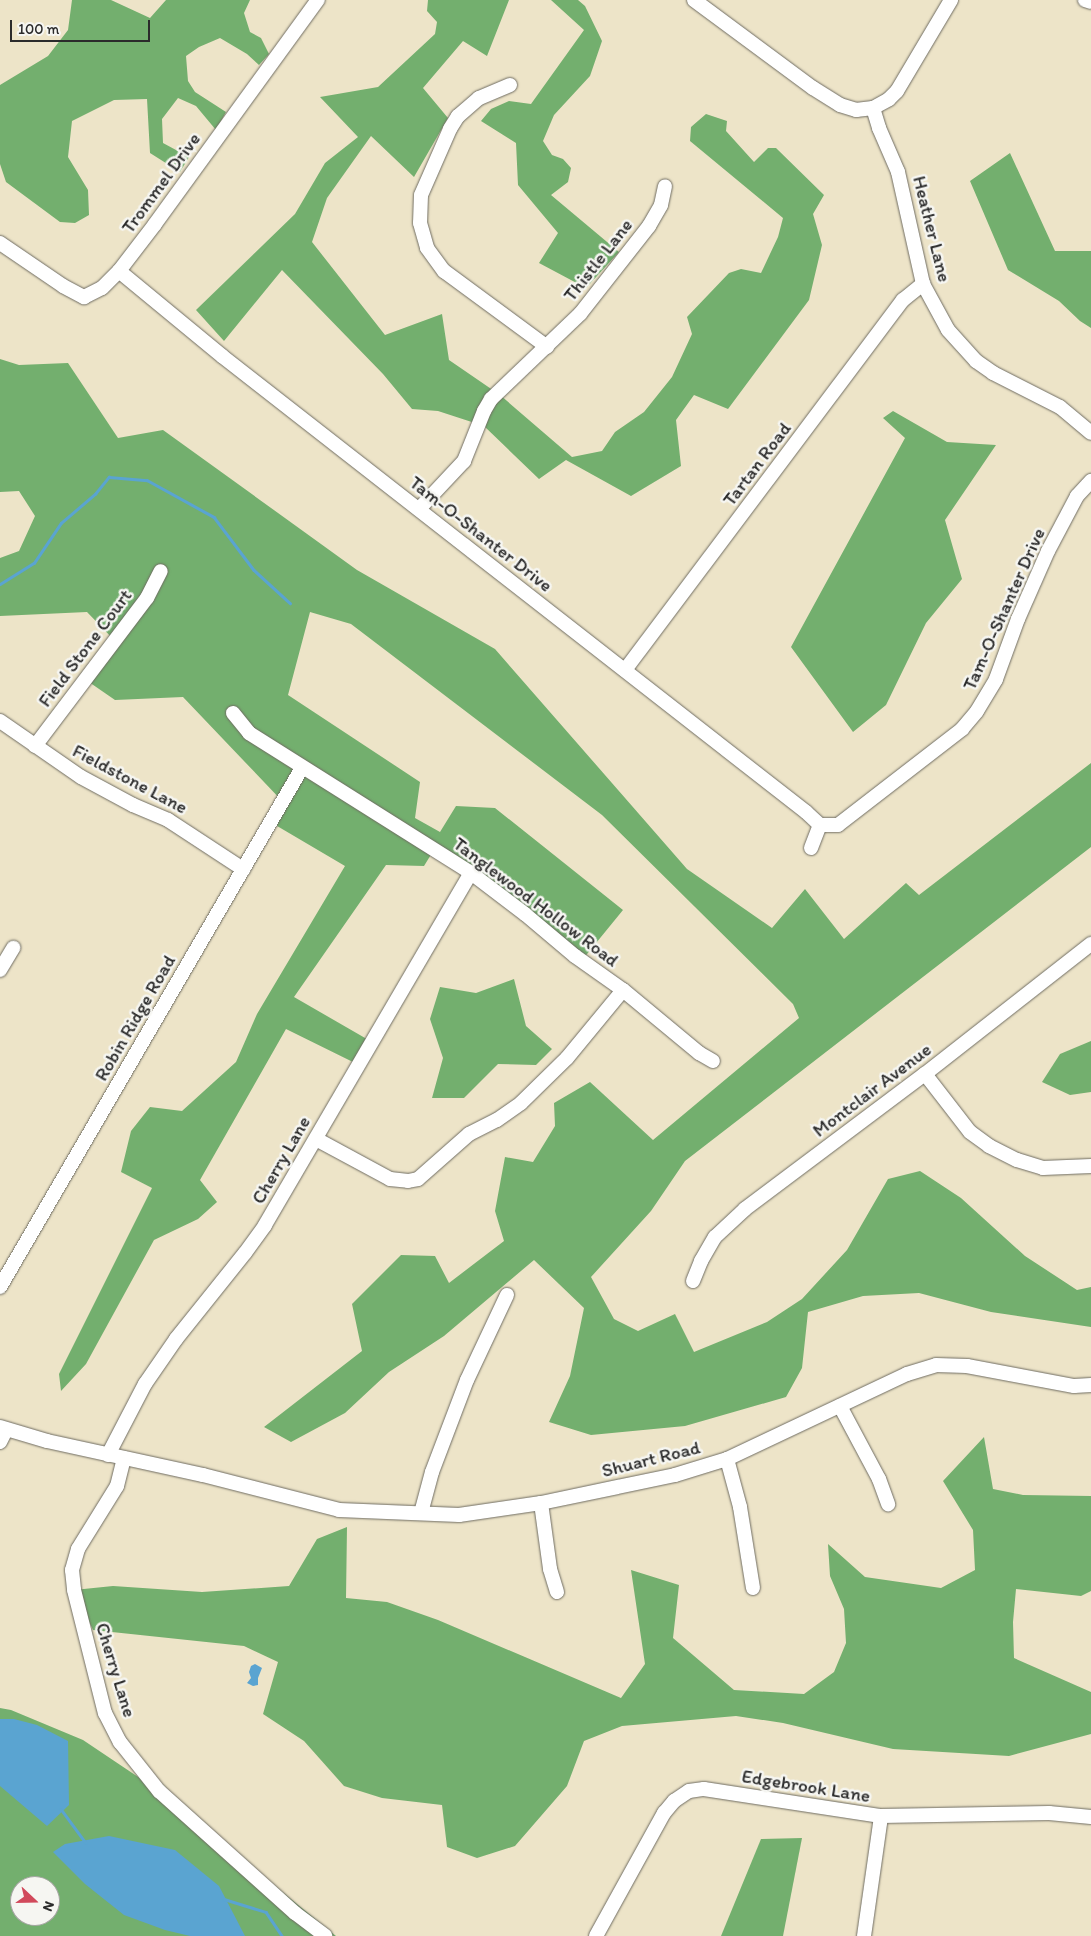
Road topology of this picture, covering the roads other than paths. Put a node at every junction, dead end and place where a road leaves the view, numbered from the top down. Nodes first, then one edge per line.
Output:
1 (318, 0) edge
2 (694, 0) edge
3 (951, 0) edge
4 (1085, 0) edge
5 (1091, 2) edge
6 (510, 85) dead end
7 (873, 108) junction
8 (665, 186) dead end
9 (0, 242) edge
10 (119, 271) junction
11 (923, 284) junction
12 (547, 347) junction
13 (1091, 433) edge
14 (1091, 481) edge
15 (419, 509) junction
16 (161, 571) dead end
17 (624, 670) junction
18 (233, 713) dead end
19 (0, 721) edge
20 (35, 746) junction
21 (302, 768) junction
22 (820, 825) junction
23 (811, 848) dead end
24 (243, 869) junction
25 (471, 873) junction
26 (1091, 944) edge
27 (13, 948) dead end
28 (0, 970) edge
29 (623, 990) junction
30 (713, 1061) dead end
31 (925, 1074) junction
32 (316, 1139) junction
33 (1091, 1166) edge
34 (693, 1282) dead end
35 (0, 1287) edge
36 (508, 1295) dead end
37 (1091, 1385) edge
38 (840, 1406) junction
39 (2, 1433) edge
40 (108, 1455) junction
41 (124, 1458) junction
42 (727, 1460) junction
43 (541, 1503) junction
44 (888, 1504) dead end
45 (421, 1514) junction
46 (753, 1588) dead end
47 (557, 1592) dead end
48 (881, 1816) junction
49 (1091, 1817) edge
50 (325, 1936) edge
51 (596, 1936) edge
52 (864, 1936) edge

1 - 10 street, Trommel Drive
2 - 7 street
3 - 7 street
4 - 5 street
6 - 12 street
7 - 11 street, Heather Lane
8 - 12 street, Thistle Lane
9 - 10 street, Trommel Drive
10 - 15 street, Tam-O-Shanter Drive
11 - 13 street, Heather Lane
11 - 17 street, Tartan Road
12 - 15 street, Thistle Lane
14 - 22 street, Tam-O-Shanter Drive
15 - 17 street, Tam-O-Shanter Drive
16 - 20 street, Field Stone Court
17 - 22 street, Tam-O-Shanter Drive
18 - 21 street, Tanglewood Hollow Road
19 - 20 street, Fieldstone Lane
20 - 24 street, Fieldstone Lane
21 - 24 street, Robin Ridge Road
21 - 25 street, Tanglewood Hollow Road
22 - 23 street
24 - 35 street, Robin Ridge Road
25 - 29 street, Tanglewood Hollow Road
25 - 32 street, Cherry Lane
26 - 31 street, Montclair Avenue
27 - 28 street
29 - 30 street, Tanglewood Hollow Road
29 - 32 street
31 - 33 street
31 - 34 street, Montclair Avenue
32 - 40 street, Cherry Lane
36 - 45 street
37 - 38 street, Shuart Road
38 - 42 street, Shuart Road
38 - 44 street
39 - 40 street, Shuart Road
40 - 41 street, Shuart Road
41 - 45 street, Shuart Road
41 - 50 street, Cherry Lane
42 - 43 street, Shuart Road
42 - 46 street
43 - 45 street, Shuart Road
43 - 47 street
48 - 49 street, Edgebrook Lane
48 - 51 street, Edgebrook Lane
48 - 52 street

